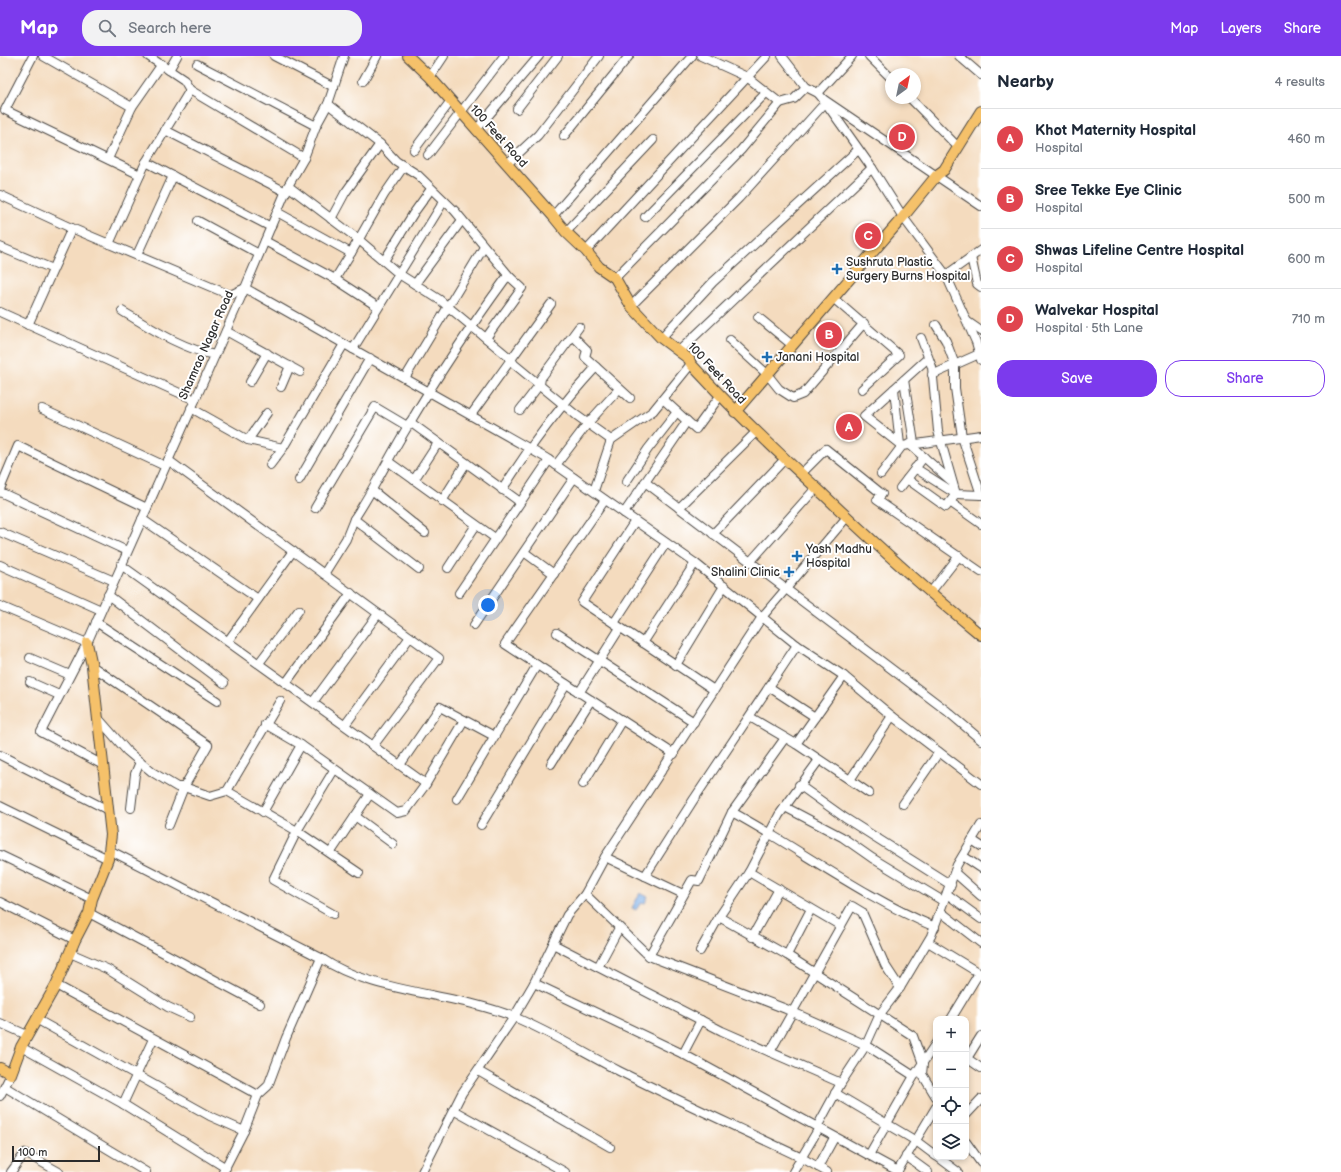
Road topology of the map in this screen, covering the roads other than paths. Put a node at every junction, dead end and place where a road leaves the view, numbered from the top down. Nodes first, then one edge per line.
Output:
1 (33, 56) edge
2 (43, 56) edge
3 (148, 56) edge
4 (177, 56) edge
5 (274, 56) edge
6 (344, 56) edge
7 (377, 56) edge
8 (409, 56) edge
9 (444, 56) edge
10 (504, 56) edge
11 (539, 56) edge
12 (558, 56) edge
13 (599, 56) edge
14 (629, 56) edge
15 (692, 56) edge
16 (701, 56) edge
17 (767, 56) edge
18 (782, 56) edge
19 (852, 56) edge
20 (869, 56) edge
21 (959, 56) edge
22 (162, 64) junction
23 (197, 64) dead end
24 (169, 70) junction
25 (885, 72) edge
26 (981, 75) edge
27 (430, 77) junction
28 (747, 77) junction
29 (363, 80) dead end
30 (806, 87) junction
31 (334, 88) junction
32 (190, 90) junction
33 (765, 94) junction
34 (822, 98) junction
35 (450, 102) junction
36 (780, 103) junction
37 (328, 104) junction
38 (916, 104) edge
39 (132, 107) junction
40 (516, 109) dead end
41 (981, 111) edge
42 (460, 113) junction
43 (316, 126) junction
44 (165, 130) junction
45 (476, 130) junction
46 (564, 136) dead end
47 (653, 140) dead end
48 (380, 144) junction
49 (958, 147) junction
50 (414, 150) dead end
51 (858, 150) junction
52 (428, 155) dead end
53 (304, 158) junction
54 (108, 159) junction
55 (146, 162) junction
56 (507, 164) junction
57 (404, 166) junction
58 (872, 168) junction
59 (140, 174) junction
60 (936, 175) junction
61 (173, 176) junction
62 (287, 189) junction
63 (431, 189) junction
64 (0, 195) edge
65 (444, 201) junction
66 (981, 206) edge
67 (277, 212) junction
68 (554, 216) junction
69 (645, 217) dead end
70 (903, 217) junction
71 (331, 219) junction
72 (462, 220) junction
73 (198, 222) dead end
74 (271, 227) junction
75 (72, 228) junction
76 (566, 232) junction
77 (358, 238) junction
78 (265, 241) junction
79 (110, 244) junction
80 (0, 247) edge
81 (484, 247) junction
82 (981, 250) edge
83 (586, 251) junction
84 (351, 253) junction
85 (259, 254) junction
86 (137, 255) junction
87 (971, 258) junction
88 (384, 261) junction
89 (53, 269) junction
90 (399, 274) junction
91 (946, 275) junction
92 (510, 277) junction
93 (335, 278) junction
94 (615, 278) junction
95 (415, 284) junction
96 (981, 287) edge
97 (245, 288) junction
98 (833, 298) junction
99 (551, 304) dead end
100 (631, 306) junction
101 (378, 307) junction
102 (448, 307) junction
103 (122, 311) dead end
104 (0, 312) edge
105 (758, 317) dead end
106 (968, 322) junction
107 (864, 323) junction
108 (28, 325) junction
109 (936, 325) dead end
110 (471, 326) junction
111 (579, 327) dead end
112 (226, 331) junction
113 (981, 331) edge
114 (573, 336) junction
115 (486, 338) junction
116 (661, 338) junction
117 (921, 338) dead end
118 (730, 340) dead end
119 (344, 344) junction
120 (792, 345) junction
121 (353, 349) junction
122 (679, 351) junction
123 (267, 353) junction
124 (215, 355) junction
125 (980, 357) edge
126 (370, 358) junction
127 (928, 358) junction
128 (511, 359) junction
129 (691, 364) junction
130 (954, 365) junction
131 (290, 366) junction
132 (596, 367) junction
133 (300, 372) dead end
134 (767, 374) junction
135 (932, 375) junction
136 (405, 378) junction
137 (904, 380) junction
138 (250, 382) dead end
139 (540, 384) junction
140 (281, 388) dead end
141 (619, 389) junction
142 (862, 389) dead end
143 (894, 389) junction
144 (430, 392) junction
145 (720, 396) junction
146 (630, 398) dead end
147 (663, 399) junction
148 (195, 400) junction
149 (563, 403) junction
150 (191, 408) junction
151 (42, 409) dead end
152 (520, 410) dead end
153 (677, 412) junction
154 (734, 412) junction
155 (267, 413) dead end
156 (471, 415) junction
157 (686, 421) junction
158 (588, 423) junction
159 (409, 424) junction
160 (756, 432) junction
161 (981, 435) edge
162 (962, 437) junction
163 (940, 439) junction
164 (248, 440) junction
165 (611, 440) junction
166 (438, 443) junction
167 (906, 444) junction
168 (283, 448) junction
169 (529, 448) junction
170 (924, 456) junction
171 (785, 459) junction
172 (389, 462) junction
173 (552, 462) junction
174 (167, 463) junction
175 (466, 463) junction
176 (270, 465) dead end
177 (915, 468) junction
178 (801, 474) junction
179 (881, 474) dead end
180 (574, 478) junction
181 (907, 479) junction
182 (299, 480) dead end
183 (414, 480) junction
184 (951, 480) junction
185 (626, 482) dead end
186 (645, 482) junction
187 (816, 488) junction
188 (900, 488) dead end
189 (0, 489) edge
190 (502, 490) junction
191 (373, 491) junction
192 (594, 491) junction
193 (0, 492) edge
194 (956, 494) junction
195 (981, 495) edge
196 (606, 500) junction
197 (442, 501) junction
198 (520, 502) junction
199 (950, 502) junction
200 (147, 508) junction
201 (315, 508) dead end
202 (679, 508) junction
203 (624, 513) junction
204 (847, 517) junction
205 (142, 519) junction
206 (354, 519) junction
207 (635, 521) junction
208 (981, 524) edge
209 (476, 525) junction
210 (0, 532) edge
211 (425, 533) dead end
212 (713, 534) junction
213 (495, 538) junction
214 (666, 543) junction
215 (127, 551) junction
216 (293, 551) junction
217 (524, 552) junction
218 (959, 556) junction
219 (751, 562) junction
220 (695, 564) junction
221 (0, 565) edge
222 (121, 565) junction
223 (448, 568) dead end
224 (419, 569) dead end
225 (981, 572) edge
226 (324, 574) junction
227 (554, 574) junction
228 (114, 581) junction
229 (724, 586) junction
230 (786, 588) junction
231 (350, 593) junction
232 (459, 593) dead end
233 (930, 593) junction
234 (108, 595) junction
235 (258, 599) junction
236 (0, 606) edge
237 (101, 610) junction
238 (299, 610) dead end
239 (378, 614) junction
240 (762, 617) junction
241 (96, 622) junction
242 (474, 625) dead end
243 (617, 625) junction
244 (557, 633) dead end
245 (981, 635) edge
246 (410, 637) junction
247 (228, 641) junction
248 (87, 643) junction
249 (643, 643) junction
250 (797, 645) junction
251 (30, 658) dead end
252 (599, 661) junction
253 (258, 663) junction
254 (537, 665) junction
255 (676, 665) junction
256 (92, 666) junction
257 (70, 675) junction
258 (844, 676) junction
259 (30, 682) dead end
260 (224, 683) dead end
261 (286, 683) junction
262 (566, 684) junction
263 (769, 687) junction
264 (714, 690) junction
265 (579, 693) junction
266 (59, 695) junction
267 (591, 700) junction
268 (217, 701) dead end
269 (280, 701) dead end
270 (313, 702) junction
271 (892, 716) junction
272 (750, 717) junction
273 (815, 717) junction
274 (98, 718) junction
275 (464, 720) junction
276 (622, 720) junction
277 (694, 722) junction
278 (265, 724) junction
279 (345, 725) junction
280 (494, 736) junction
281 (785, 738) junction
282 (981, 740) edge
283 (796, 744) junction
284 (301, 745) junction
285 (374, 746) junction
286 (939, 752) junction
287 (0, 754) edge
288 (674, 754) junction
289 (819, 760) junction
290 (140, 762) junction
291 (551, 764) dead end
292 (103, 765) junction
293 (400, 765) junction
294 (334, 770) junction
295 (850, 780) junction
296 (426, 784) junction
297 (583, 784) dead end
298 (981, 784) edge
299 (799, 786) junction
300 (184, 787) junction
301 (227, 791) junction
302 (869, 793) dead end
303 (370, 794) junction
304 (457, 799) dead end
305 (904, 804) dead end
306 (0, 806) edge
307 (785, 807) junction
308 (131, 808) dead end
309 (108, 810) junction
310 (263, 812) junction
311 (732, 812) junction
312 (355, 816) junction
313 (169, 824) dead end
314 (481, 825) dead end
315 (981, 825) edge
316 (297, 831) junction
317 (769, 832) junction
318 (972, 840) junction
319 (393, 844) dead end
320 (981, 846) edge
321 (331, 852) junction
322 (109, 854) junction
323 (0, 855) edge
324 (963, 856) junction
325 (605, 857) junction
326 (981, 868) edge
327 (749, 872) junction
328 (359, 873) dead end
329 (955, 873) junction
330 (645, 876) junction
331 (950, 885) junction
332 (779, 889) junction
333 (585, 894) junction
334 (683, 894) junction
335 (981, 896) edge
336 (945, 898) junction
337 (92, 899) junction
338 (0, 902) edge
339 (811, 909) junction
340 (941, 912) junction
341 (89, 913) junction
342 (333, 914) dead end
343 (718, 917) junction
344 (981, 919) edge
345 (841, 926) junction
346 (935, 927) junction
347 (619, 928) junction
348 (752, 937) junction
349 (75, 940) junction
350 (928, 942) junction
351 (981, 943) edge
352 (552, 944) junction
353 (700, 951) dead end
354 (70, 953) junction
355 (787, 955) junction
356 (649, 956) junction
357 (321, 958) junction
358 (598, 967) junction
359 (814, 972) junction
360 (534, 983) junction
361 (56, 985) junction
362 (900, 988) junction
363 (260, 1004) dead end
364 (792, 1012) junction
365 (880, 1014) junction
366 (953, 1016) edge
367 (190, 1017) dead end
368 (514, 1017) junction
369 (36, 1019) junction
370 (701, 1020) junction
371 (0, 1022) edge
372 (27, 1035) junction
373 (981, 1036) edge
374 (153, 1039) junction
375 (866, 1045) junction
376 (21, 1047) junction
377 (933, 1048) edge
378 (770, 1052) junction
379 (683, 1054) junction
380 (969, 1057) edge
381 (969, 1061) edge
382 (923, 1064) junction
383 (0, 1068) edge
384 (981, 1068) edge
385 (478, 1071) junction
386 (11, 1074) junction
387 (136, 1075) junction
388 (914, 1076) junction
389 (841, 1083) junction
390 (6, 1087) junction
391 (933, 1091) edge
392 (836, 1093) junction
393 (258, 1095) junction
394 (0, 1096) edge
395 (981, 1099) edge
396 (123, 1104) junction
397 (453, 1110) junction
398 (933, 1112) edge
399 (969, 1112) edge
400 (886, 1123) junction
401 (818, 1128) junction
402 (244, 1131) junction
403 (834, 1138) junction
404 (916, 1141) junction
405 (969, 1146) edge
406 (610, 1147) dead end
407 (933, 1153) edge
408 (869, 1155) junction
409 (906, 1156) junction
410 (802, 1158) junction
411 (942, 1160) edge
412 (981, 1162) edge
413 (818, 1167) junction
414 (225, 1170) edge
415 (897, 1171) edge
416 (11, 1172) edge
417 (59, 1172) edge
418 (146, 1172) edge
419 (422, 1172) edge
420 (565, 1172) edge
421 (793, 1172) edge
422 (827, 1172) edge
423 (928, 1172) edge
424 (958, 1172) edge

1 - 54 street
2 - 39 street
3 - 22 street
4 - 24 street
5 - 31 street
6 - 31 street, Shamrao Nagar Road
7 - 29 street
8 - 27 main road, 100 Feet Road
9 - 27 street
10 - 42 street
11 - 45 street
12 - 40 street
13 - 56 street
14 - 46 street
15 - 68 street
16 - 28 street
17 - 28 street
18 - 30 street
19 - 34 street
20 - 25 street
21 - 26 street
22 - 24 street
22 - 39 street
23 - 43 street
24 - 32 street
27 - 35 main road, 100 Feet Road
28 - 33 street
28 - 83 street
30 - 34 street
30 - 36 street
31 - 37 street, Shamrao Nagar Road
32 - 44 street
32 - 53 street
33 - 36 street
33 - 69 street
34 - 51 street
34 - 60 street
34 - 100 street
35 - 42 main road, 100 Feet Road
35 - 50 street
36 - 94 street
37 - 43 street, Shamrao Nagar Road
37 - 48 street
38 - 49 street
39 - 54 street
41 - 49 main road
42 - 45 main road, 100 Feet Road
42 - 52 street
43 - 53 street, Shamrao Nagar Road
44 - 55 street
44 - 62 street
45 - 56 main road, 100 Feet Road
47 - 76 street
48 - 57 street
48 - 71 street
49 - 60 main road
51 - 58 street
51 - 116 street
53 - 62 street, Shamrao Nagar Road
54 - 59 street
55 - 59 street
55 - 61 street
56 - 68 main road, 100 Feet Road
57 - 63 street
57 - 77 street
58 - 70 street
58 - 122 street
59 - 79 street
60 - 66 street
60 - 70 main road
61 - 74 street
61 - 86 street
62 - 67 street, Shamrao Nagar Road
62 - 71 street
63 - 65 street
63 - 88 street
64 - 75 street
65 - 72 street
65 - 90 street
67 - 74 street, Shamrao Nagar Road
67 - 84 street
68 - 76 main road, 100 Feet Road
70 - 91 street
70 - 98 main road
71 - 77 street
72 - 81 street
72 - 95 street
73 - 85 street
74 - 78 street, Shamrao Nagar Road
75 - 79 street
75 - 89 street
76 - 83 main road, 100 Feet Road
77 - 84 street
77 - 88 street
78 - 85 street, Shamrao Nagar Road
78 - 93 street
79 - 86 street
80 - 89 street
81 - 92 street
81 - 102 street
82 - 87 street
83 - 94 main road, 100 Feet Road
84 - 93 street
85 - 97 street, Shamrao Nagar Road
86 - 97 street
87 - 91 street
87 - 96 street
88 - 90 street
89 - 108 street
90 - 95 street
90 - 101 street
91 - 106 street
92 - 110 street
92 - 115 street
93 - 101 street
94 - 100 main road, 100 Feet Road
95 - 102 street
97 - 112 street, Shamrao Nagar Road
97 - 119 street
98 - 107 street
98 - 120 main road
99 - 128 street
100 - 116 main road, 100 Feet Road
101 - 121 street
102 - 110 street
102 - 136 street
103 - 124 street
104 - 108 street
105 - 120 street
106 - 113 street
106 - 125 street
107 - 134 street
107 - 142 street
108 - 148 street
109 - 130 street
110 - 115 street
110 - 144 street
111 - 114 street
112 - 123 street
112 - 124 street, Shamrao Nagar Road
114 - 132 street
114 - 139 street
115 - 128 street
116 - 122 main road, 100 Feet Road
117 - 127 street
118 - 134 street
119 - 121 street
119 - 168 street
120 - 134 main road
121 - 126 street
122 - 129 main road, 100 Feet Road
123 - 131 street
123 - 138 street
124 - 148 street, Shamrao Nagar Road
125 - 130 street
126 - 136 street
126 - 182 street
127 - 135 street
127 - 137 street
128 - 139 street
128 - 156 street
129 - 145 main road, 100 Feet Road
129 - 147 street
130 - 135 street
130 - 162 street
131 - 133 street
131 - 140 street
132 - 141 street
132 - 149 street
134 - 154 main road
135 - 163 street
136 - 144 street
137 - 143 street
137 - 167 street
139 - 149 street
139 - 152 street
141 - 146 street
141 - 158 street
143 - 167 street
143 - 167 street
144 - 156 street
144 - 159 street
145 - 154 main road, 100 Feet Road
145 - 157 street
147 - 153 street
147 - 165 street
148 - 150 street, Shamrao Nagar Road
149 - 158 street
149 - 169 street
150 - 164 street
150 - 174 street, Shamrao Nagar Road
151 - 174 street
153 - 157 street
153 - 185 street
154 - 160 main road, 100 Feet Road
155 - 164 street
156 - 169 street
157 - 186 street
158 - 165 street
158 - 173 street
159 - 166 street
159 - 172 street
159 - 201 street
160 - 171 main road, 100 Feet Road
160 - 202 street
161 - 162 street
162 - 163 street
162 - 195 street
163 - 167 street
163 - 184 street
164 - 168 street
165 - 192 street
166 - 175 street
166 - 183 street
167 - 170 street
167 - 179 street
168 - 176 street
169 - 173 street
169 - 190 street
170 - 177 street
170 - 184 street
171 - 178 main road, 100 Feet Road
171 - 212 street
172 - 183 street
172 - 191 street
173 - 180 street
173 - 198 street
174 - 200 street, Shamrao Nagar Road
174 - 216 street
175 - 190 street
175 - 197 street
177 - 181 street
177 - 194 street
178 - 187 main road, 100 Feet Road
178 - 218 street
180 - 192 street
180 - 217 street
181 - 188 street
181 - 199 street
183 - 197 street
184 - 194 street
186 - 202 street
186 - 203 street
187 - 204 main road, 100 Feet Road
187 - 219 street
189 - 200 street
190 - 198 street
191 - 206 street
191 - 211 street
192 - 196 street
193 - 215 street
194 - 195 street
194 - 199 street
196 - 203 street
196 - 227 street
197 - 209 street
198 - 213 street
199 - 208 street
200 - 205 street, Shamrao Nagar Road
202 - 212 street
203 - 207 street
204 - 230 street
204 - 233 main road, 100 Feet Road
205 - 215 street, Shamrao Nagar Road
205 - 235 street
206 - 224 street
206 - 226 street
207 - 214 street
207 - 243 street
209 - 213 street
209 - 223 street
210 - 228 street
212 - 219 street
213 - 232 street
214 - 220 street
214 - 243 street
215 - 222 street, Shamrao Nagar Road
216 - 226 street
216 - 235 street
217 - 227 street
217 - 242 street
218 - 225 street
218 - 233 street
219 - 230 street
220 - 229 street
220 - 249 street
221 - 237 street
222 - 228 street, Shamrao Nagar Road
222 - 247 street
226 - 231 street
227 - 254 street
228 - 234 street, Shamrao Nagar Road
229 - 240 street
229 - 255 street
230 - 240 street
230 - 282 street
231 - 239 street
231 - 261 street
233 - 245 main road, 100 Feet Road
234 - 237 street, Shamrao Nagar Road
234 - 260 street
235 - 247 street
236 - 248 street
237 - 241 street, Shamrao Nagar Road
238 - 253 street
239 - 246 street
239 - 270 street
240 - 250 street
240 - 264 street
241 - 248 street, Shamrao Nagar Road
241 - 268 street
243 - 249 street
243 - 252 street
244 - 252 street
246 - 279 street
246 - 285 street
247 - 253 street
248 - 256 main road
248 - 257 street, Shamrao Nagar Road
249 - 255 street
250 - 258 street
250 - 263 street
251 - 257 street
252 - 265 street
252 - 277 street
253 - 261 street
254 - 262 street
254 - 280 street
255 - 264 street
256 - 274 main road
256 - 300 street
257 - 266 street, Shamrao Nagar Road
258 - 271 street
258 - 273 street
259 - 266 street
261 - 270 street
262 - 265 street
262 - 314 street
263 - 272 street
263 - 273 street
264 - 277 street
265 - 267 street
266 - 292 street, Shamrao Nagar Road
267 - 276 street
267 - 291 street
269 - 278 street
270 - 279 street
271 - 286 street
271 - 295 street
272 - 281 street
272 - 330 street
273 - 283 street
274 - 290 street
274 - 292 main road
275 - 280 street
275 - 293 street
275 - 296 street
276 - 288 street
276 - 297 street
277 - 288 street
278 - 284 street
278 - 301 street
279 - 285 street
280 - 304 street
281 - 283 street
281 - 311 street
283 - 289 street
284 - 294 street
284 - 310 street
285 - 293 street
286 - 298 street
286 - 305 street
287 - 309 street
288 - 325 street
289 - 295 street
289 - 299 street
290 - 300 street
290 - 308 street
292 - 309 main road
293 - 296 street
294 - 303 street
294 - 316 street
295 - 302 street
296 - 303 street
299 - 307 street
299 - 331 street
300 - 301 street
300 - 313 street
301 - 310 street
303 - 312 street
306 - 322 street
307 - 317 street
307 - 336 street
309 - 322 main road
310 - 316 street
311 - 317 street
311 - 334 street
312 - 319 street
312 - 321 street
315 - 318 street
316 - 321 street
316 - 342 street
317 - 327 street
317 - 346 street
318 - 320 street
318 - 324 street
321 - 328 street
322 - 337 main road
322 - 357 street
323 - 337 street
324 - 326 street
324 - 329 street
325 - 330 street
325 - 333 street
327 - 332 street
327 - 343 street
329 - 331 street
329 - 335 street
330 - 334 street
331 - 336 street
332 - 339 street
332 - 348 street
333 - 347 street
333 - 352 street
334 - 356 street
336 - 340 street
336 - 344 street
337 - 341 main road
338 - 349 street
339 - 345 street
339 - 355 street
340 - 346 street
340 - 351 street
341 - 349 main road
341 - 363 street
343 - 348 street
343 - 353 street
345 - 359 street
345 - 362 street
346 - 350 street
347 - 356 street
347 - 358 street
348 - 355 street
349 - 354 main road
350 - 362 street
350 - 366 street
352 - 358 street
352 - 360 street
354 - 361 main road
354 - 367 street
355 - 359 street
356 - 364 street
357 - 368 street
357 - 393 street
358 - 370 street
359 - 364 street
359 - 365 street
360 - 368 street
360 - 379 street
361 - 369 main road
361 - 374 street
362 - 365 street
364 - 375 street
364 - 378 street
365 - 375 street
365 - 382 street
368 - 385 street
368 - 410 street
369 - 372 main road
369 - 387 street
370 - 378 street
370 - 379 street
371 - 372 street
372 - 376 main road
373 - 380 street
374 - 387 street
374 - 393 street
375 - 388 street
375 - 389 street
376 - 386 main road
376 - 396 street
377 - 382 street
378 - 389 street
379 - 401 street
381 - 384 street
382 - 388 street
382 - 391 street
383 - 386 main road
385 - 397 street
385 - 406 street
386 - 390 street
387 - 396 street
387 - 402 street
388 - 400 street
389 - 392 street
390 - 394 street
390 - 418 street
392 - 400 street
392 - 401 street
393 - 402 street
395 - 399 street
396 - 414 street
397 - 419 street
397 - 420 street
398 - 404 street
400 - 404 street
400 - 408 street
401 - 403 street
401 - 410 street
402 - 414 street
403 - 408 street
403 - 413 street
404 - 407 street
404 - 409 street
405 - 412 street
408 - 415 street
409 - 415 street
409 - 423 street
410 - 413 street
410 - 421 street
411 - 424 street
413 - 422 street
416 - 417 street

